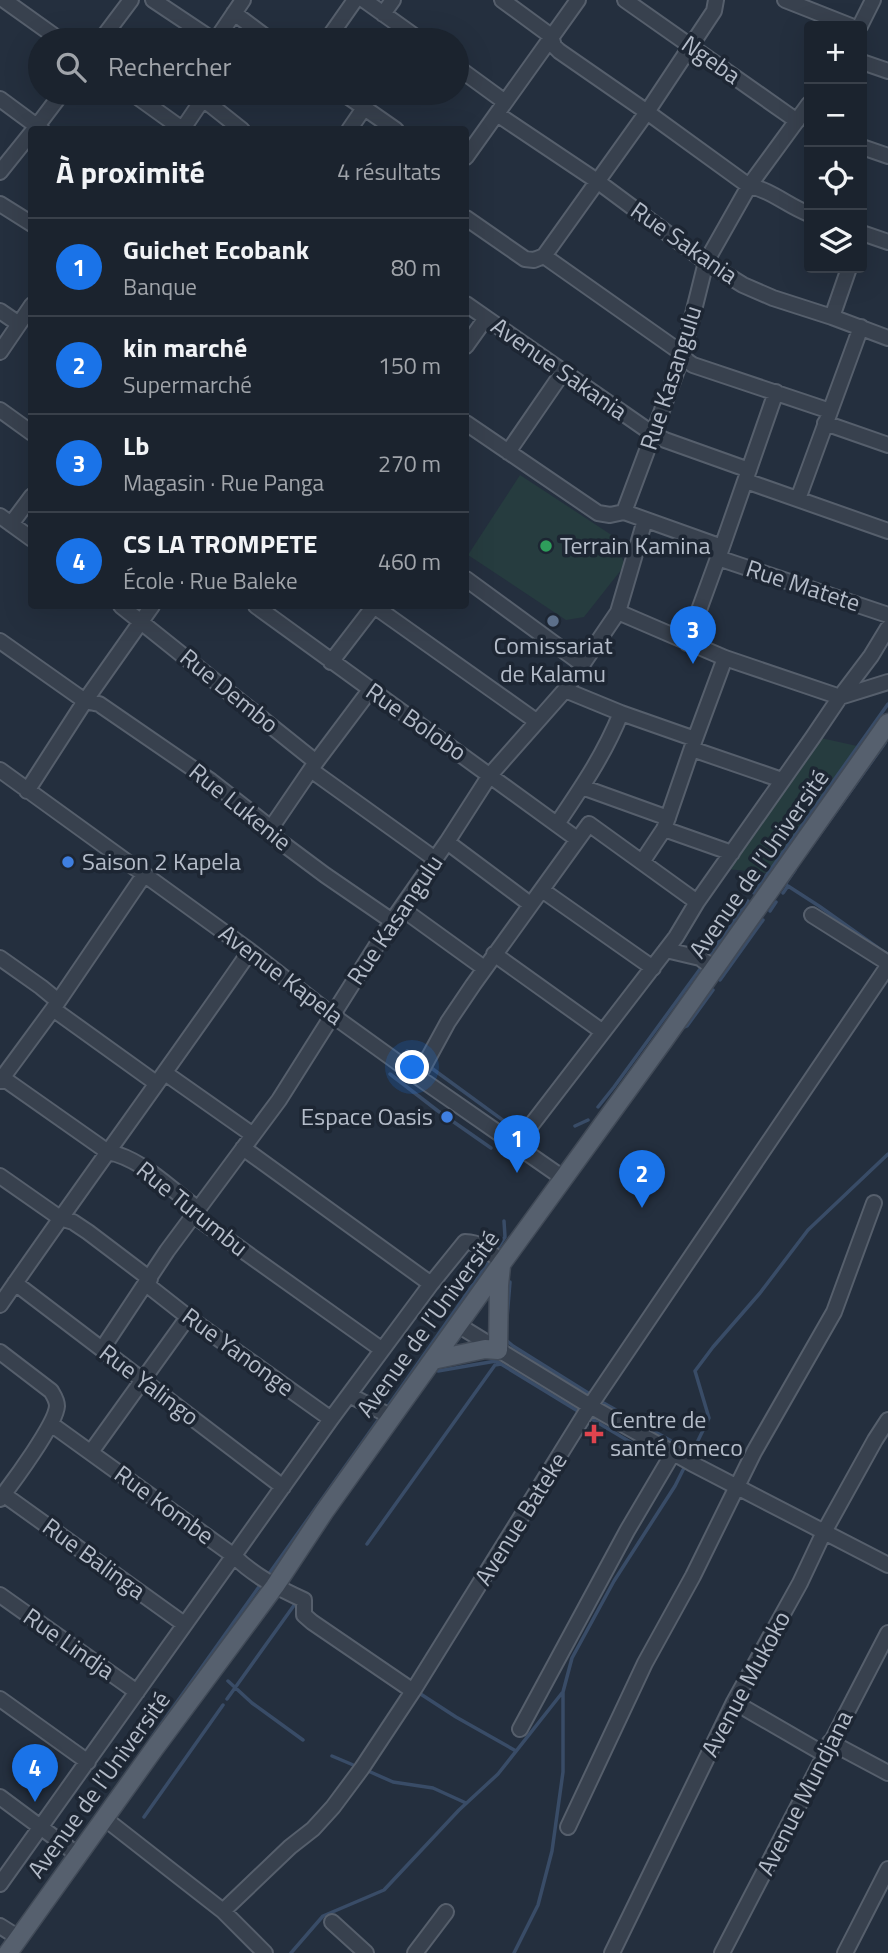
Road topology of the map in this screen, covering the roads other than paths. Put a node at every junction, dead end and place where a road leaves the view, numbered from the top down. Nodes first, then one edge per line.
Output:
1 (4, 0) edge
2 (131, 0) edge
3 (153, 0) edge
4 (243, 0) edge
5 (355, 0) edge
6 (364, 0) edge
7 (393, 0) edge
8 (502, 0) edge
9 (578, 0) edge
10 (625, 0) edge
11 (716, 0) edge
12 (785, 0) edge
13 (873, 0) edge
14 (234, 13) junction
15 (383, 14) junction
16 (838, 21) edge
17 (862, 21) edge
18 (43, 28) edge
19 (110, 28) edge
20 (196, 28) edge
21 (223, 28) edge
22 (253, 28) edge
23 (335, 28) edge
24 (403, 28) edge
25 (551, 36) junction
26 (690, 46) junction
27 (867, 64) edge
28 (888, 71) edge
29 (469, 78) edge
30 (0, 99) edge
31 (53, 105) edge
32 (148, 105) edge
33 (199, 105) edge
34 (215, 105) edge
35 (361, 105) edge
36 (365, 108) junction
37 (501, 108) junction
38 (648, 112) junction
39 (802, 120) edge
40 (32, 126) edge
41 (38, 126) edge
42 (177, 126) edge
43 (185, 126) edge
44 (238, 126) edge
45 (352, 126) edge
46 (390, 126) edge
47 (28, 139) edge
48 (867, 149) edge
49 (469, 153) edge
50 (888, 156) edge
51 (0, 172) edge
52 (597, 181) junction
53 (749, 186) junction
54 (0, 204) edge
55 (804, 212) edge
56 (469, 220) edge
57 (28, 222) edge
58 (867, 235) edge
59 (888, 242) edge
60 (544, 256) junction
61 (706, 262) junction
62 (847, 273) edge
63 (469, 306) edge
64 (0, 311) edge
65 (28, 311) edge
66 (832, 317) junction
67 (486, 318) junction
68 (19, 324) junction
69 (861, 327) junction
70 (888, 338) edge
71 (469, 342) edge
72 (0, 352) edge
73 (684, 354) junction
74 (564, 372) junction
75 (776, 392) junction
76 (0, 410) edge
77 (828, 417) junction
78 (469, 425) edge
79 (28, 430) edge
80 (653, 434) junction
81 (888, 445) edge
82 (508, 452) junction
83 (748, 475) junction
84 (797, 499) junction
85 (28, 500) edge
86 (624, 512) junction
87 (6, 520) edge
88 (645, 520) junction
89 (888, 531) edge
90 (28, 536) edge
91 (720, 552) junction
92 (469, 581) edge
93 (125, 609) edge
94 (150, 609) edge
95 (260, 609) edge
96 (372, 609) edge
97 (378, 609) edge
98 (618, 612) junction
99 (888, 615) edge
100 (141, 620) junction
101 (888, 628) edge
102 (0, 641) edge
103 (687, 643) junction
104 (725, 658) junction
105 (331, 662) junction
106 (582, 664) junction
107 (888, 682) edge
108 (370, 690) junction
109 (565, 690) junction
110 (840, 696) junction
111 (85, 701) junction
112 (621, 713) junction
113 (536, 721) junction
114 (888, 723) edge
115 (693, 744) junction
116 (313, 766) junction
117 (1, 772) edge
118 (490, 775) junction
119 (782, 780) junction
120 (582, 787) junction
121 (27, 791) junction
122 (556, 824) junction
123 (666, 824) junction
124 (271, 828) junction
125 (578, 839) junction
126 (447, 842) junction
127 (732, 853) junction
128 (435, 859) junction
129 (642, 862) junction
130 (144, 875) junction
131 (542, 890) junction
132 (697, 902) junction
133 (530, 904) junction
134 (401, 908) junction
135 (812, 915) dead end
136 (392, 921) junction
137 (666, 950) junction
138 (250, 951) junction
139 (494, 954) junction
140 (0, 958) edge
141 (888, 964) edge
142 (484, 968) junction
143 (653, 968) junction
144 (715, 969) junction
145 (55, 1005) junction
146 (332, 1015) junction
147 (603, 1032) junction
148 (418, 1077) junction
149 (1, 1078) edge
150 (161, 1078) junction
151 (253, 1135) junction
152 (516, 1145) junction
153 (243, 1148) junction
154 (108, 1152) junction
155 (0, 1177) edge
156 (563, 1178) junction
157 (874, 1203) dead end
158 (193, 1215) junction
159 (60, 1218) junction
160 (502, 1263) junction
161 (148, 1282) junction
162 (15, 1283) junction
163 (431, 1284) junction
164 (0, 1305) edge
165 (188, 1317) junction
166 (458, 1325) junction
167 (102, 1349) junction
168 (381, 1349) junction
169 (498, 1350) junction
170 (0, 1352) edge
171 (433, 1360) junction
172 (143, 1380) junction
173 (349, 1395) junction
174 (590, 1406) junction
175 (392, 1417) junction
176 (331, 1419) junction
177 (888, 1420) edge
178 (51, 1424) junction
179 (91, 1452) junction
180 (681, 1457) junction
181 (283, 1487) junction
182 (738, 1487) junction
183 (3, 1491) edge
184 (824, 1532) junction
185 (234, 1556) junction
186 (888, 1565) edge
187 (275, 1586) junction
188 (0, 1595) edge
189 (184, 1624) junction
190 (888, 1633) edge
191 (413, 1691) junction
192 (137, 1692) junction
193 (0, 1699) edge
194 (734, 1702) junction
195 (520, 1729) dead end
196 (827, 1748) junction
197 (88, 1762) junction
198 (888, 1773) edge
199 (0, 1797) edge
200 (104, 1818) junction
201 (42, 1826) junction
202 (569, 1827) dead end
203 (78, 1855) junction
204 (888, 1869) edge
205 (0, 1884) edge
206 (223, 1912) junction
207 (446, 1912) dead end
208 (332, 1922) dead end
209 (0, 1926) edge
210 (14, 1945) edge
211 (265, 1953) edge
212 (366, 1953) edge
213 (415, 1953) edge
214 (612, 1953) edge
215 (722, 1953) edge
216 (845, 1953) edge

1 - 18 street
2 - 19 street
3 - 20 street
4 - 14 street
5 - 23 street
6 - 15 street
7 - 15 street
8 - 25 street
9 - 25 street
10 - 26 street, Ngeba
11 - 26 street
12 - 16 street
13 - 17 street
14 - 21 street
14 - 22 street
15 - 24 street
25 - 37 street
25 - 38 street
26 - 38 street
26 - 39 street, Ngeba
27 - 28 street
29 - 37 street, Rue Sakania
30 - 40 street
31 - 41 street
32 - 42 street
33 - 43 street
34 - 44 street
35 - 36 street
36 - 45 street
36 - 46 street
37 - 49 street
37 - 52 street, Rue Sakania
38 - 52 street
38 - 53 street
39 - 53 street, Rue Kasangulu
47 - 51 street
48 - 50 street
52 - 60 street
52 - 61 street, Rue Sakania
53 - 55 street
53 - 61 street, Rue Kasangulu
54 - 57 street
56 - 60 street
58 - 59 street
60 - 73 street
61 - 66 street, Rue Sakania
61 - 73 street, Rue Kasangulu
62 - 66 street
63 - 67 street, Avenue Sakania
64 - 68 street
65 - 68 street
66 - 69 street, Rue Sakania
67 - 71 street
67 - 74 street, Avenue Sakania
68 - 72 street
69 - 70 street, Rue Sakania
69 - 77 street
73 - 75 street
73 - 80 street, Rue Kasangulu
74 - 80 street, Avenue Sakania
74 - 82 street
75 - 77 street
75 - 83 street
76 - 79 street
77 - 81 street
77 - 84 street
78 - 82 street, Rue Matete
80 - 83 street, Avenue Sakania
80 - 86 street, Rue Kasangulu
82 - 86 street, Rue Matete
83 - 84 street, Avenue Sakania
83 - 91 street
84 - 89 street, Avenue Sakania
85 - 87 street
86 - 88 street, Rue Matete
87 - 90 street
88 - 91 street, Rue Matete
88 - 98 street, Rue Kasangulu
91 - 99 street, Rue Matete
91 - 103 street
92 - 106 street
93 - 100 street, Rue Dembo
94 - 100 street
95 - 105 street, Rue Bolobo
96 - 105 street
97 - 113 street
98 - 103 street
98 - 106 street, Rue Kasangulu
100 - 111 street
100 - 116 street, Rue Dembo
101 - 110 street
102 - 111 street, Rue Lukenie
103 - 104 street
104 - 110 street
104 - 115 street
105 - 108 street, Rue Bolobo
106 - 109 street, Rue Kasangulu
107 - 110 street
108 - 116 street
108 - 118 street, Rue Bolobo
109 - 112 street
109 - 113 street, Rue Kasangulu
110 - 119 street
111 - 121 street
111 - 124 street, Rue Lukenie
112 - 115 street
112 - 120 street
113 - 118 street, Rue Kasangulu
114 - 144 main road, Avenue de l’Université
115 - 119 street
115 - 123 street
116 - 124 street
116 - 128 street, Rue Dembo
117 - 121 street, Avenue Kapela
118 - 122 street, Rue Bolobo
118 - 126 street, Rue Kasangulu
119 - 127 street
120 - 122 street
120 - 123 street
121 - 130 street, Avenue Kapela
122 - 125 street, Rue Bolobo
123 - 127 street
123 - 129 street
124 - 136 street, Rue Lukenie
125 - 129 street
125 - 131 street
126 - 128 street, Rue Kasangulu
126 - 133 street
127 - 132 street
128 - 134 street, Rue Kasangulu
129 - 132 street
130 - 138 street, Avenue Kapela
130 - 145 street
131 - 133 street
131 - 143 street
132 - 137 street
133 - 139 street
134 - 136 street, Rue Kasangulu
134 - 142 street
135 - 141 street
136 - 146 street, Rue Kasangulu
137 - 143 street
137 - 144 street
138 - 146 street, Avenue Kapela
138 - 150 street
139 - 142 street
139 - 147 street
140 - 145 street
141 - 174 street, Avenue Bateke
142 - 148 street
143 - 147 street
144 - 156 main road, Avenue de l’Université
145 - 149 street
145 - 150 street
146 - 148 street, Avenue Kapela
146 - 151 street, Rue Kasangulu
147 - 152 street
148 - 152 street, Avenue Kapela
149 - 154 street, Rue Turumbu
150 - 151 street
150 - 154 street
151 - 153 street, Rue Kasangulu
152 - 156 street, Avenue Kapela
153 - 158 street, Rue Kasangulu
153 - 163 street
154 - 158 street, Rue Turumbu
154 - 159 street
155 - 159 street, Rue Yanonge
156 - 160 main road, Avenue de l’Université
157 - 182 street
158 - 161 street, Rue Kasangulu
158 - 168 street, Rue Turumbu
159 - 161 street, Rue Yanonge
159 - 162 street
160 - 163 street
160 - 166 main road, Avenue de l’Université
160 - 169 main road
161 - 165 street, Rue Yanonge
161 - 167 street, Rue Kasangulu
162 - 164 street
162 - 167 street, Rue Yalingo
163 - 168 street
165 - 172 street
165 - 176 street, Rue Yanonge
166 - 169 street
166 - 171 main road, Avenue de l’Université
167 - 172 street, Rue Yalingo
168 - 173 street
169 - 171 main road
169 - 174 street
170 - 178 street
171 - 175 main road, Avenue de l’Université
172 - 179 street
172 - 181 street, Rue Yalingo
173 - 175 street
173 - 176 street
174 - 180 street
174 - 191 street, Avenue Bateke
175 - 187 main road, Avenue de l’Université
176 - 181 street
177 - 184 street, Avenue Mukoko
178 - 179 street, Rue Kombe
178 - 183 street
179 - 185 street, Rue Kombe
180 - 182 street
180 - 195 street
181 - 185 street
182 - 184 street
182 - 202 street
183 - 189 street, Rue Balinga
184 - 186 street
184 - 194 street, Avenue Mukoko
185 - 187 street, Rue Kombe
185 - 189 street
187 - 191 street, Rue Kombe
187 - 200 main road, Avenue de l’Université
188 - 192 street, Rue Lindja
189 - 192 street
190 - 196 street, Avenue Mundjana
191 - 206 street, Avenue Bateke
192 - 197 street
193 - 197 street
194 - 196 street
194 - 214 street, Avenue Mukoko
196 - 198 street
196 - 215 street, Avenue Mundjana
197 - 201 street
199 - 201 street
200 - 203 main road, Avenue de l’Université
200 - 206 street
201 - 203 street
201 - 205 street
203 - 210 main road, Avenue de l’Université
204 - 216 street
206 - 211 street
207 - 213 street
208 - 212 street
209 - 210 street

